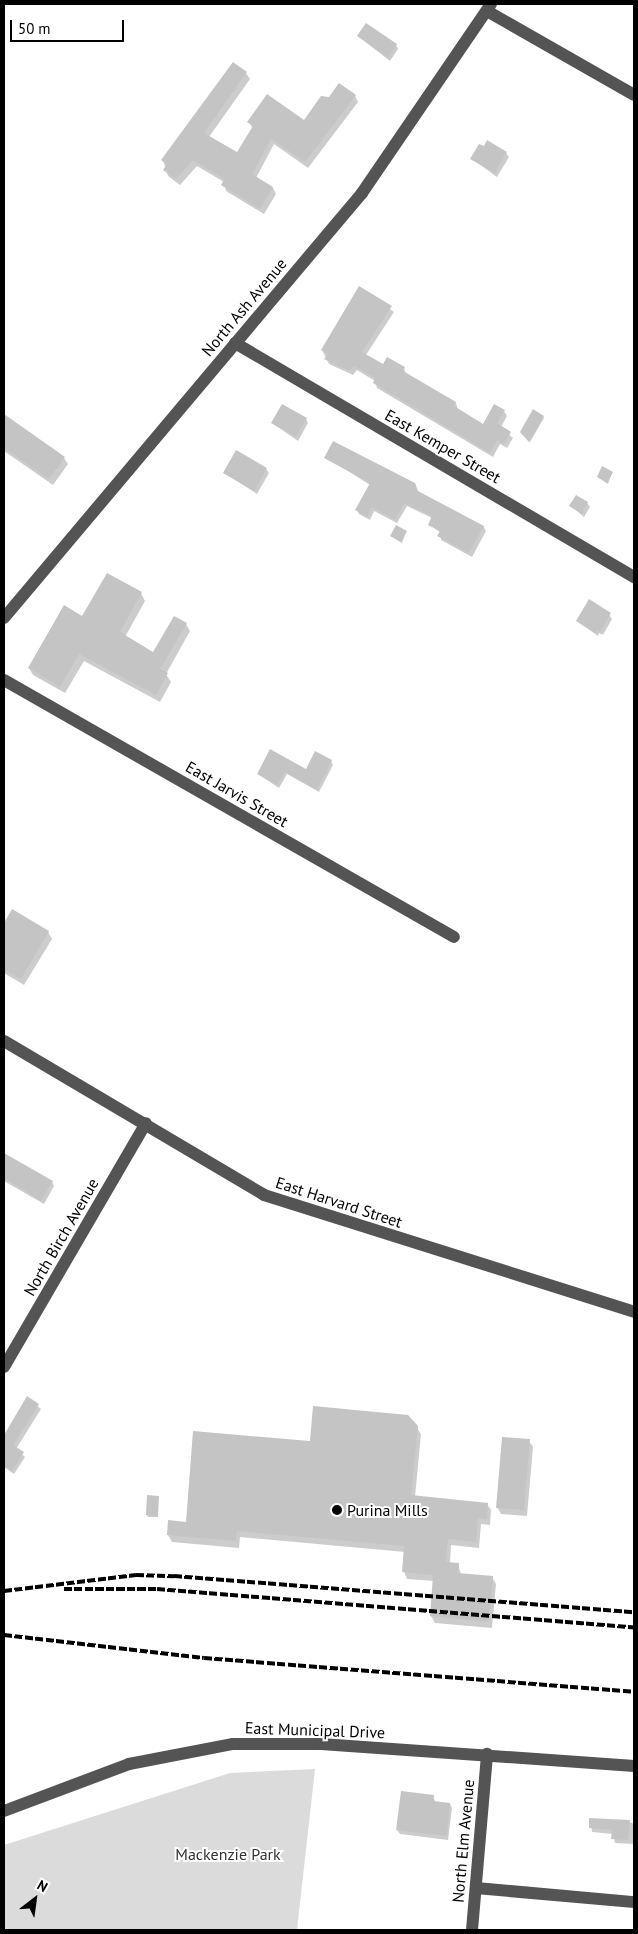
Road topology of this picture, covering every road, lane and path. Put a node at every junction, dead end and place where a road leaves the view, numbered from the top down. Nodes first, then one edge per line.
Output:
1 (489, 7) edge
2 (634, 95) edge
3 (235, 343) junction
4 (634, 577) edge
5 (4, 618) edge
6 (4, 680) edge
7 (454, 937) dead end
8 (4, 1041) edge
9 (146, 1123) junction
10 (634, 1312) edge
11 (4, 1367) edge
12 (486, 1754) junction
13 (634, 1766) edge
14 (4, 1811) edge
15 (476, 1888) junction
16 (634, 1902) edge
17 (472, 1930) edge

1 - 2 street
1 - 3 street, North Ash Avenue
3 - 4 street, East Kemper Street
3 - 5 street, North Ash Avenue
6 - 7 street, East Jarvis Street
8 - 9 street, East Harvard Street
9 - 10 street, East Harvard Street
9 - 11 street, North Birch Avenue
12 - 13 street, East Municipal Drive
12 - 14 street, East Municipal Drive
12 - 15 street, North Elm Avenue
15 - 16 street
15 - 17 street, North Elm Avenue

